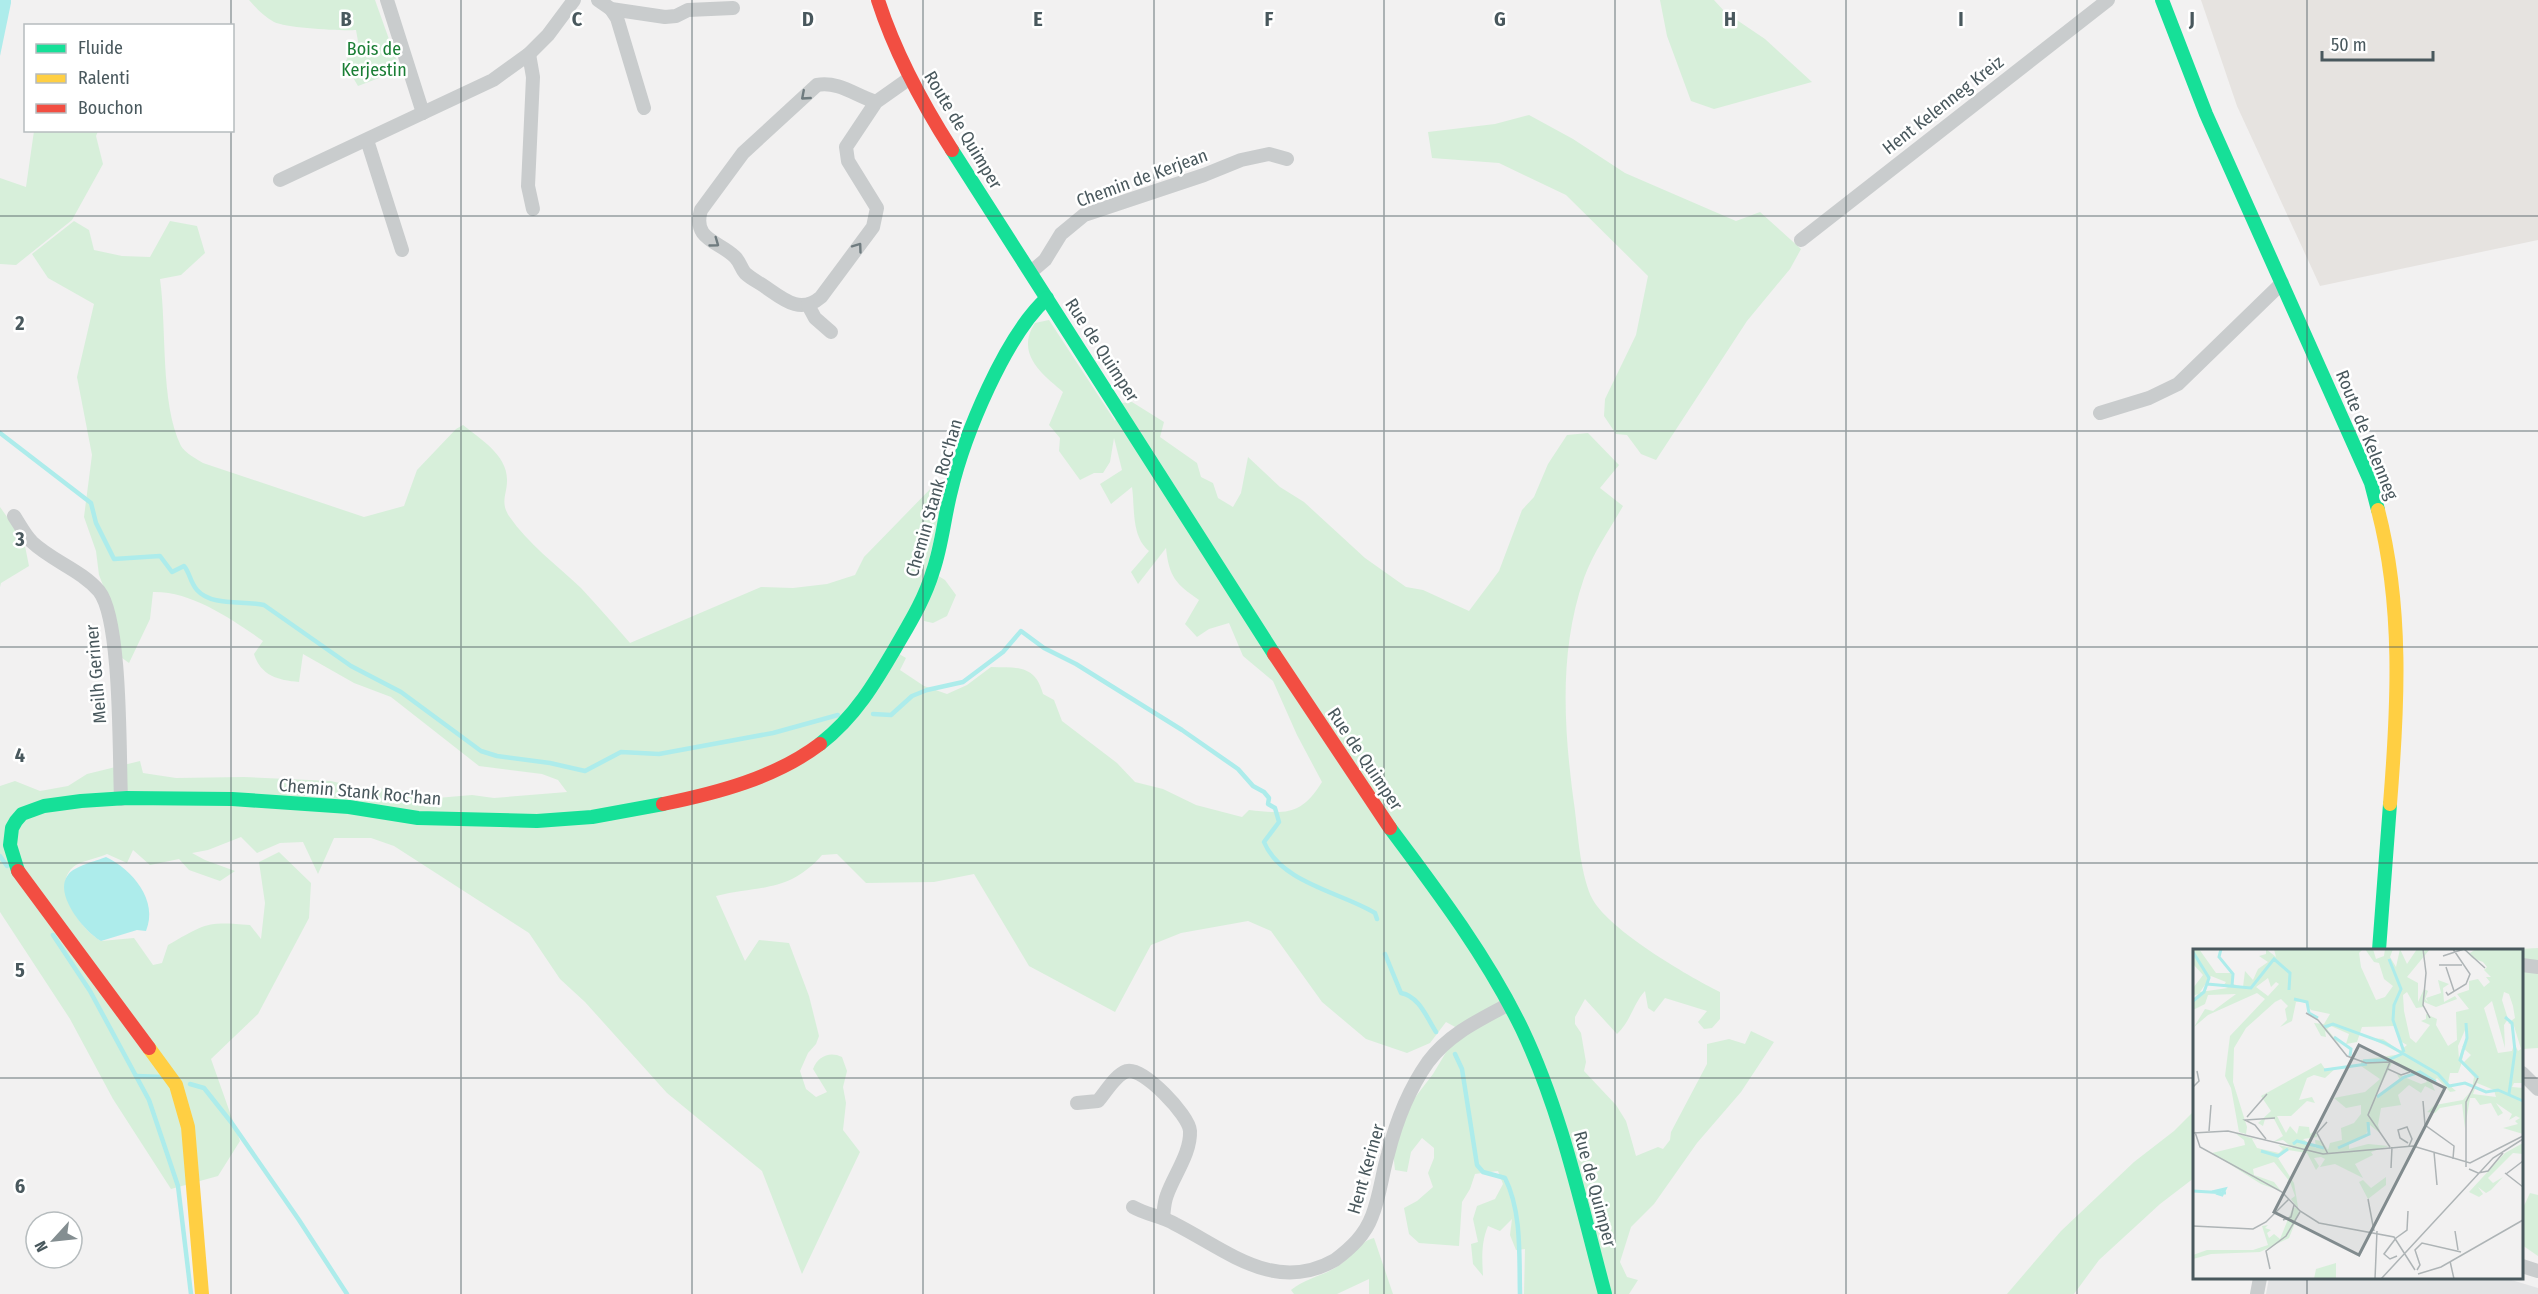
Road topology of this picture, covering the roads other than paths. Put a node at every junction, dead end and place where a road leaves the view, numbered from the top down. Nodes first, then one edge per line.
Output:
1 (387, 0) edge
2 (574, 0) edge
3 (598, 0) edge
4 (878, 0) edge
5 (2108, 0) edge
6 (2162, 0) edge
7 (733, 8) dead end
8 (611, 9) junction
9 (529, 54) junction
10 (910, 78) junction
11 (876, 102) junction
12 (644, 108) dead end
13 (423, 113) junction
14 (367, 140) junction
15 (1287, 159) dead end
16 (280, 180) dead end
17 (533, 209) dead end
18 (1801, 240) dead end
19 (402, 250) dead end
20 (1031, 272) junction
21 (2282, 283) junction
22 (1047, 298) junction
23 (808, 305) junction
24 (831, 332) dead end
25 (2100, 413) dead end
26 (14, 516) dead end
27 (121, 799) junction
28 (2379, 949) edge
29 (2523, 965) edge
30 (2538, 967) edge
31 (1509, 1004) junction
32 (2523, 1074) edge
33 (2538, 1089) edge
34 (1077, 1103) dead end
35 (1134, 1207) dead end
36 (1163, 1218) junction
37 (2523, 1266) edge
38 (2538, 1271) edge
39 (2260, 1279) edge
40 (202, 1294) edge
41 (1605, 1294) edge
42 (2257, 1294) edge

1 - 13 street
2 - 9 street
3 - 8 street
4 - 10 street, Route de Quimper
5 - 18 street, Hent Kelenneg Kreiz
6 - 21 street, Route de Kelenneg
7 - 8 street
8 - 12 street
9 - 13 street
9 - 17 street
10 - 11 street
10 - 20 street, Route de Quimper
23 -> 11 street
11 -> 23 street
13 - 14 street
14 - 16 street
14 - 19 street
15 - 20 street, Chemin de Kerjean
20 - 22 street, Rue de Quimper
21 - 25 street
21 - 28 street, Route de Kelenneg
22 - 27 street, Chemin Stank Roc'han
22 - 31 street, Rue de Quimper
23 - 24 street
26 - 27 street, Meilh Geriner
27 - 40 street, Chemin Stank Roc'han
29 - 30 street
31 - 36 street, Hent Keriner
31 - 41 street, Rue de Quimper
32 - 33 street
34 - 36 street
35 - 36 street, Hent Keriner
37 - 38 street
39 - 42 street

